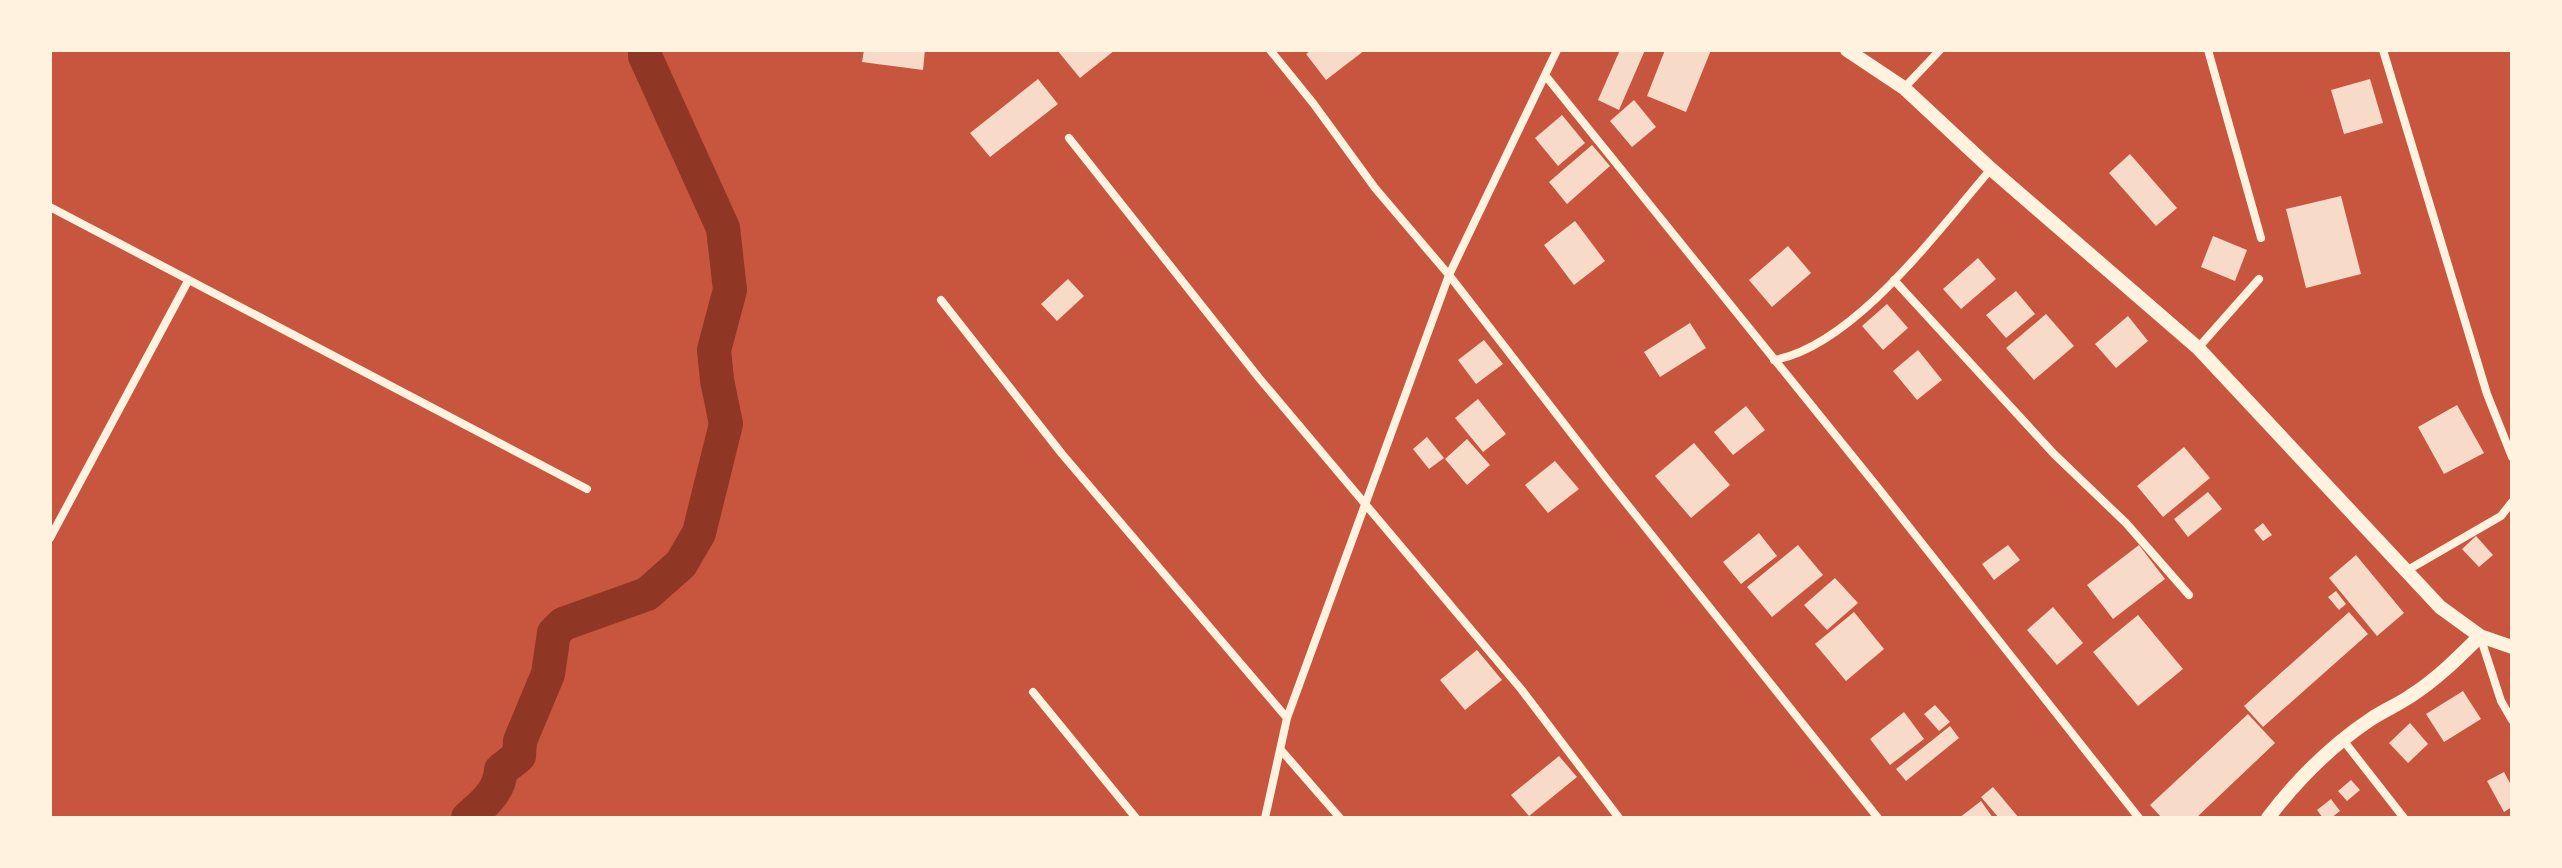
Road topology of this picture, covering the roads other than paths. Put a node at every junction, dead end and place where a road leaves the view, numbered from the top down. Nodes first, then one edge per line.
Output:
1 (1270, 50) edge
2 (1557, 50) edge
3 (1847, 50) edge
4 (1940, 50) edge
5 (2208, 50) edge
6 (2383, 50) edge
7 (1545, 75) junction
8 (1904, 88) junction
9 (1069, 138) dead end
10 (1991, 169) junction
11 (50, 207) edge
12 (2261, 238) dead end
13 (1449, 275) junction
14 (2259, 279) dead end
15 (1894, 280) junction
16 (188, 281) junction
17 (941, 300) dead end
18 (2198, 348) junction
19 (1774, 360) junction
20 (2512, 457) edge
21 (587, 489) dead end
22 (2512, 502) edge
23 (1364, 503) junction
24 (50, 538) edge
25 (2406, 572) junction
26 (2189, 595) dead end
27 (2480, 636) junction
28 (2512, 647) edge
29 (1033, 692) dead end
30 (1287, 718) junction
31 (2512, 720) edge
32 (2343, 740) junction
33 (1281, 750) junction
34 (1136, 818) edge
35 (1265, 818) edge
36 (1340, 818) edge
37 (1619, 818) edge
38 (1878, 818) edge
39 (2139, 818) edge
40 (2268, 818) edge
41 (2404, 818) edge

1 - 13 street
2 - 7 street
3 - 8 main road
4 - 8 street
5 - 12 street
6 - 20 street
7 - 13 street
7 - 19 street
8 - 10 main road
9 - 23 street
10 - 15 street
10 - 18 main road
11 - 16 street
13 - 23 street
13 - 38 street
14 - 18 street
15 - 19 street
15 - 26 street
16 - 21 street
16 - 24 street
17 - 30 street
18 - 25 main road
19 - 39 street
22 - 25 street
23 - 30 street
23 - 37 street
25 - 27 main road
27 - 28 main road
27 - 31 street
27 - 32 main road
29 - 34 street
30 - 33 street
32 - 40 main road
32 - 41 street
33 - 35 street
33 - 36 street

